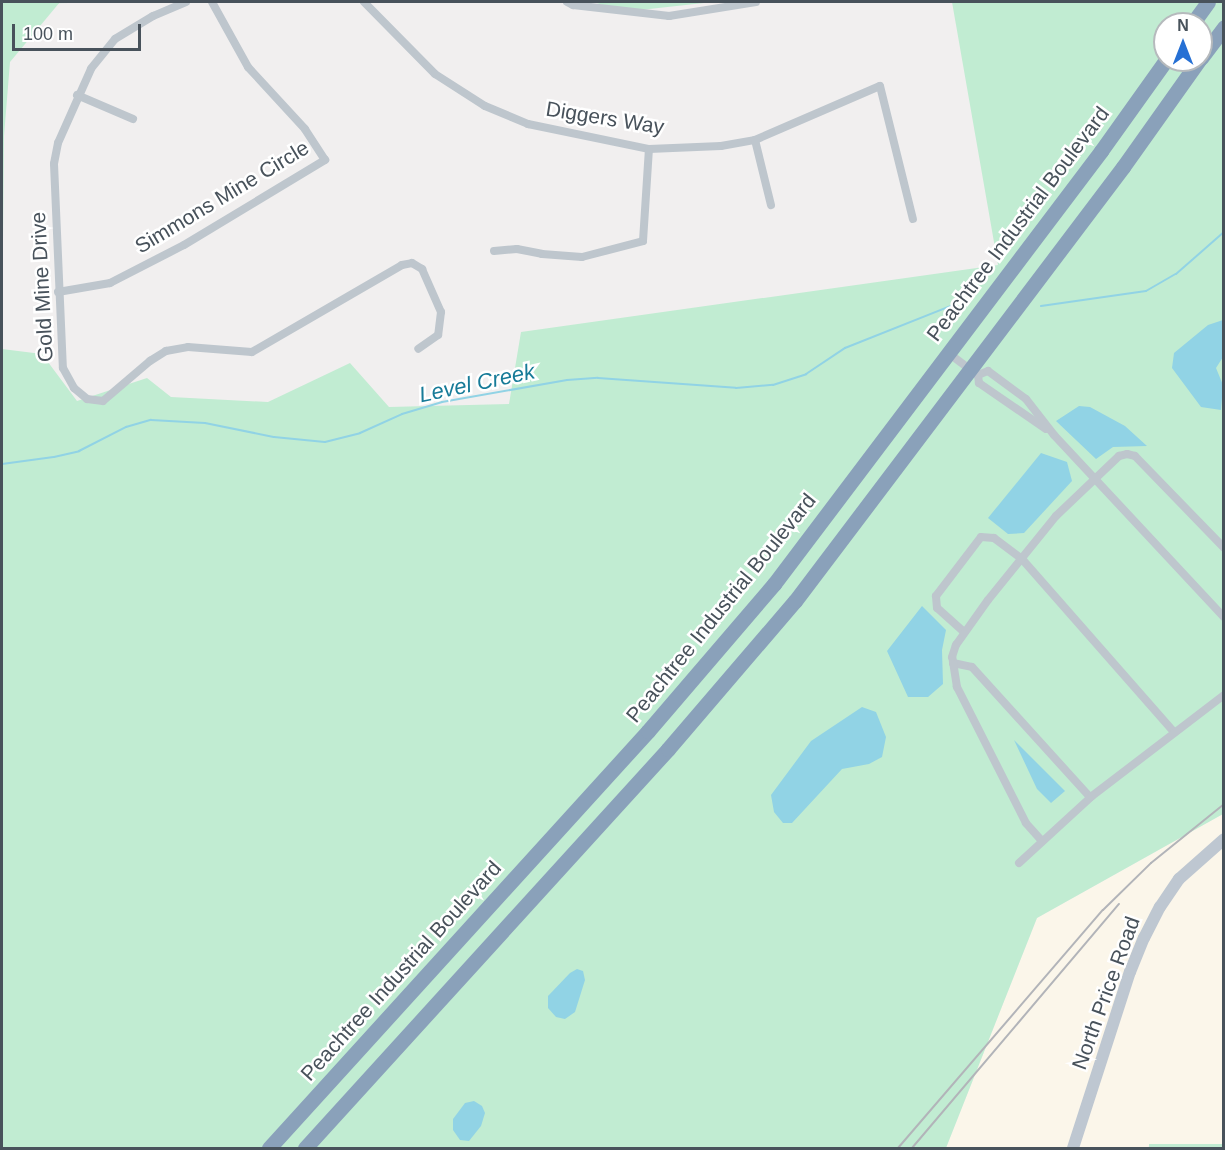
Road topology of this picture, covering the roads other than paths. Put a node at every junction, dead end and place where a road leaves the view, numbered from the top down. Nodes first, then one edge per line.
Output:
1 (186, 2) edge
2 (212, 2) edge
3 (364, 2) edge
4 (567, 2) edge
5 (756, 2) edge
6 (1224, 27) edge
7 (1213, 42) edge
8 (1157, 72) edge
9 (1191, 72) edge
10 (77, 95) junction
11 (133, 119) dead end
12 (755, 140) junction
13 (649, 148) junction
14 (771, 205) dead end
15 (913, 219) dead end
16 (494, 251) dead end
17 (58, 292) junction
18 (418, 349) dead end
19 (947, 352) junction
20 (973, 372) junction
21 (1054, 435) junction
22 (1095, 479) junction
23 (1224, 548) edge
24 (1022, 559) junction
25 (1224, 617) edge
26 (964, 632) junction
27 (953, 663) junction
28 (1224, 694) edge
29 (1173, 731) junction
30 (1090, 797) junction
31 (1224, 839) edge
32 (1042, 842) junction
33 (1019, 862) dead end
34 (269, 1149) edge
35 (305, 1149) edge
36 (1073, 1149) edge

1 - 10 street, Gold Mine Drive
2 - 17 street, Simmons Mine Circle
3 - 13 street, Diggers Way
4 - 5 street
6 - 7 highway
8 - 19 highway, Peachtree Industrial Boulevard
9 - 20 highway
10 - 11 street
10 - 17 street, Gold Mine Drive
12 - 13 street, Diggers Way
12 - 14 street
12 - 15 street, Diggers Way
13 - 16 street
17 - 18 street, Gold Mine Drive
19 - 20 street
19 - 34 highway, Peachtree Industrial Boulevard
20 - 21 street
20 - 21 street
20 - 35 highway
21 - 22 street
22 - 23 street
22 - 24 street
22 - 25 street
24 - 26 street
24 - 26 street
24 - 29 street
26 - 27 street
27 - 30 street
27 - 32 street
28 - 29 street
29 - 30 street
30 - 32 street
31 - 36 street, North Price Road
32 - 33 street

